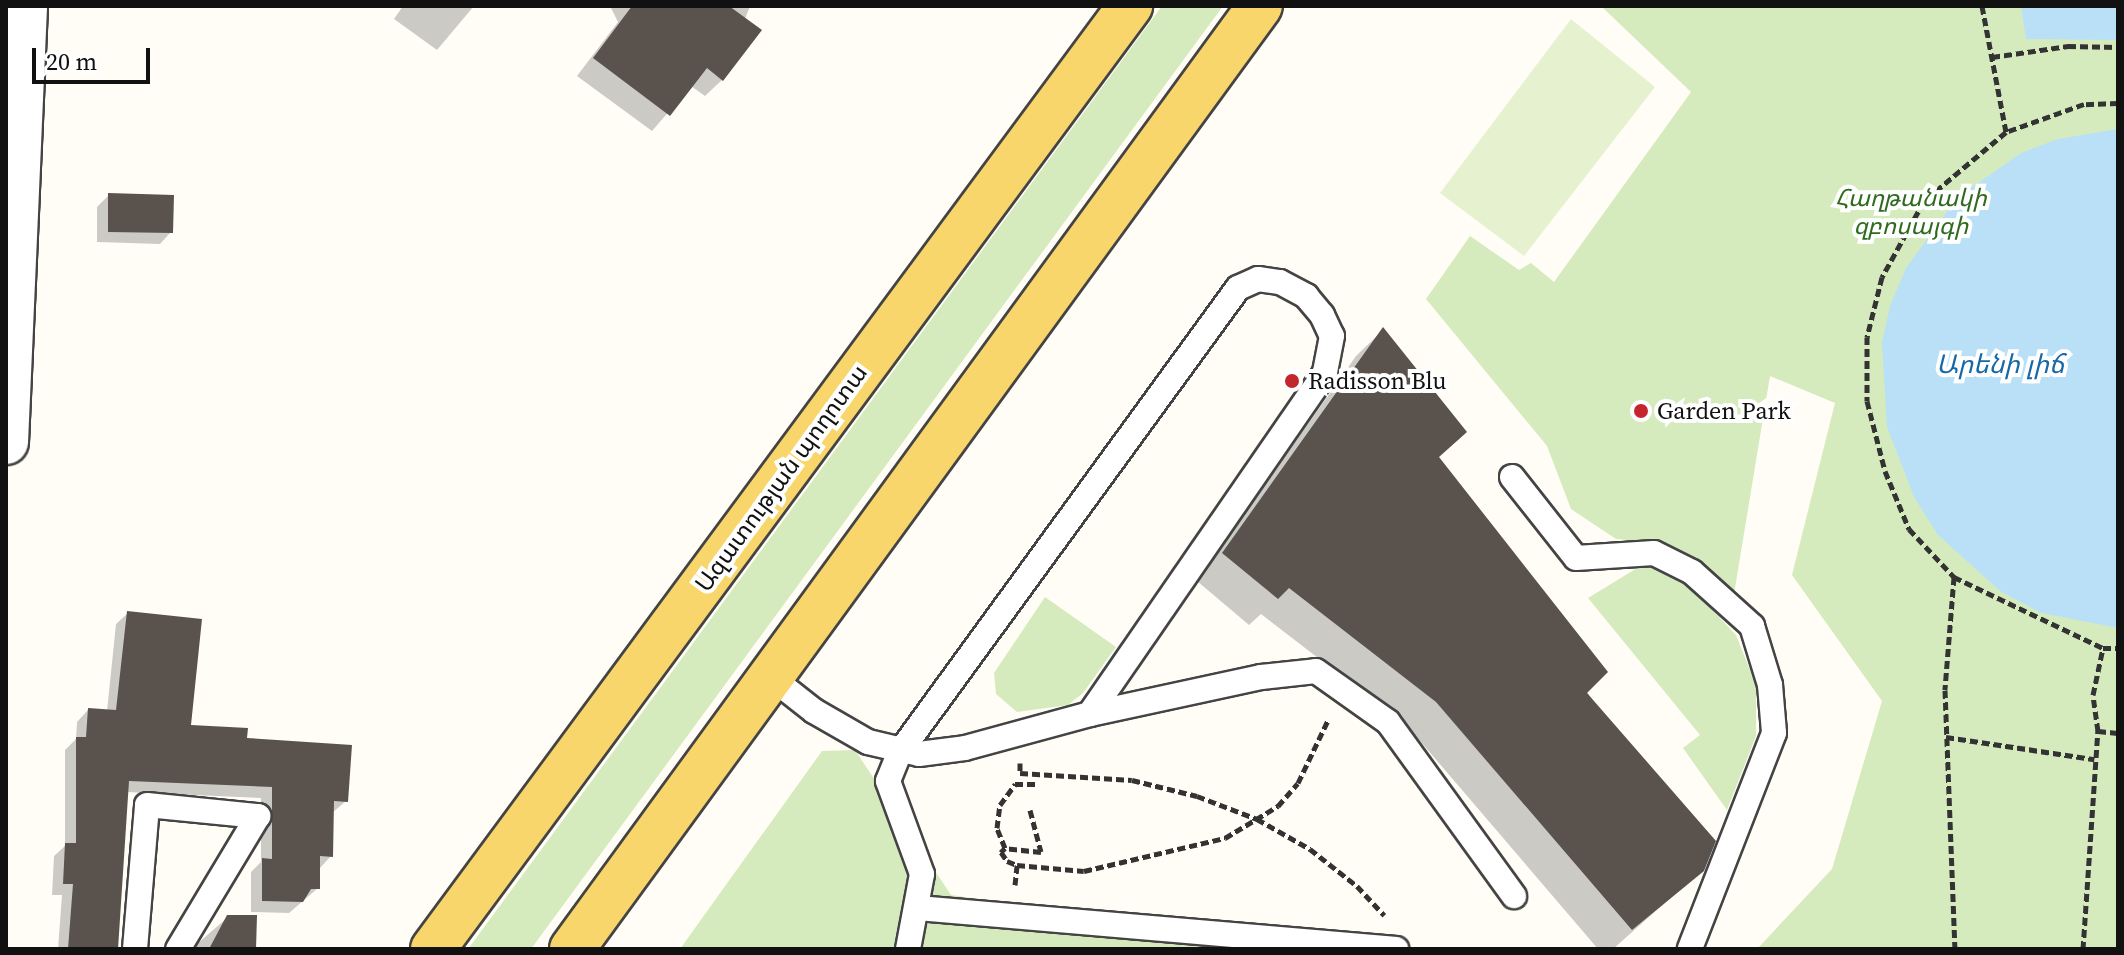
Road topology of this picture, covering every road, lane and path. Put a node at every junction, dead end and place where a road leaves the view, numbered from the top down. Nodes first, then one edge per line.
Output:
1 (25, 6) edge
2 (1130, 6) edge
3 (1260, 6) edge
4 (1982, 6) edge
5 (2118, 47) edge
6 (1992, 57) junction
7 (2118, 103) edge
8 (2006, 132) junction
9 (6, 442) edge
10 (1512, 477) dead end
11 (1954, 577) junction
12 (2103, 648) junction
13 (2118, 648) edge
14 (772, 678) junction
15 (1090, 714) junction
16 (1328, 720) dead end
17 (2098, 731) junction
18 (2118, 733) edge
19 (1946, 737) junction
20 (900, 752) junction
21 (2094, 759) junction
22 (1020, 762) dead end
23 (1027, 773) junction
24 (1025, 784) junction
25 (1036, 784) dead end
26 (1030, 810) dead end
27 (1257, 819) junction
28 (1005, 848) junction
29 (1017, 865) junction
30 (1514, 896) dead end
31 (1017, 897) dead end
32 (918, 908) junction
33 (1375, 924) dead end
34 (135, 949) edge
35 (178, 949) edge
36 (433, 949) edge
37 (572, 949) edge
38 (908, 949) edge
39 (1396, 949) edge
40 (1690, 949) edge
41 (1955, 949) edge
42 (2083, 949) edge

1 - 9 street
2 - 36 main road, Ազատության պողոտա
3 - 14 main road
4 - 6 path
5 - 6 path
6 - 8 path
7 - 8 path
8 - 11 path
10 - 40 lane
11 - 12 path
11 - 19 path
12 - 13 path
12 - 17 path
14 - 20 lane
14 - 37 main road
15 - 20 lane
15 - 20 lane
15 - 30 lane
16 - 27 path
17 - 18 path
17 - 21 path
19 - 21 path
19 - 41 path
20 - 32 lane
21 - 42 path
22 - 23 path
23 - 24 path
23 - 27 path
24 - 25 path
24 - 28 path
26 - 28 path
27 - 29 path
27 - 33 path
28 - 29 path
29 - 31 path
32 - 38 lane
32 - 39 lane
34 - 35 lane

